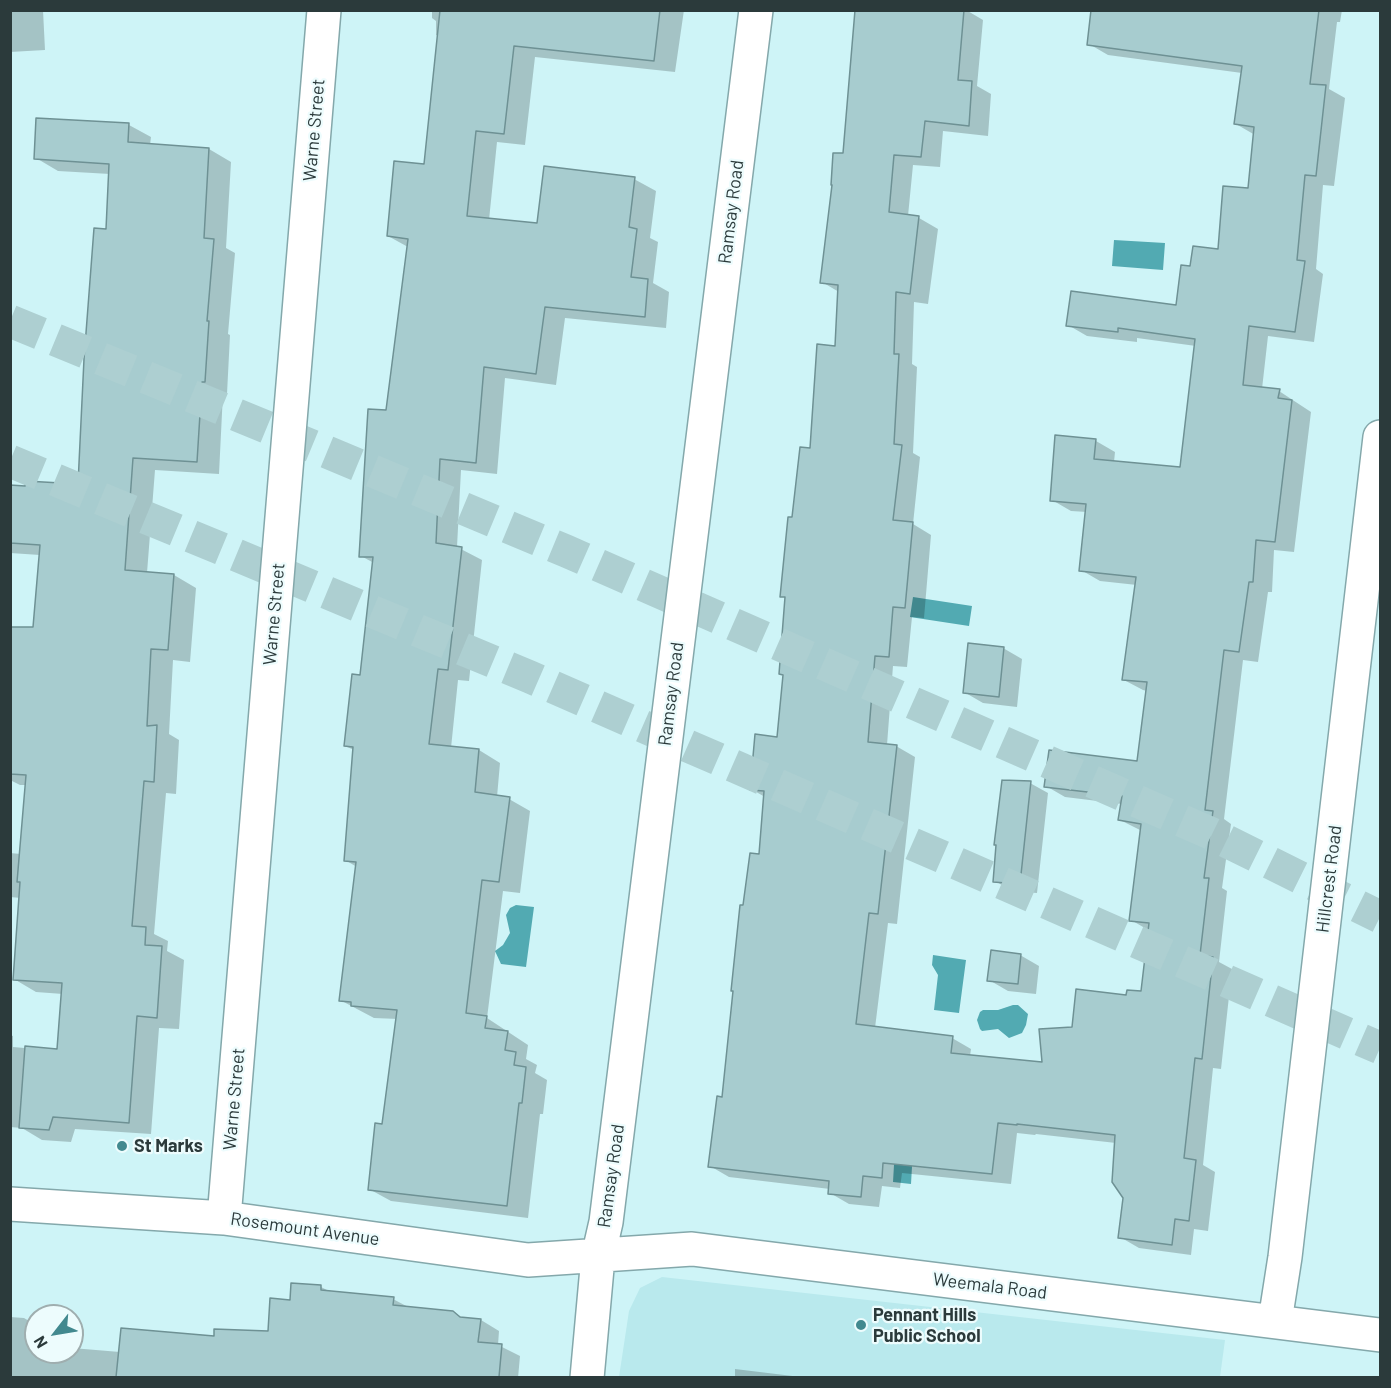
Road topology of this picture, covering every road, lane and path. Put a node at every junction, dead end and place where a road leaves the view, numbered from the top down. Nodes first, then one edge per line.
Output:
1 (324, 10) edge
2 (756, 10) edge
3 (1380, 437) edge
4 (10, 1203) edge
5 (224, 1218) junction
6 (598, 1257) junction
7 (1275, 1321) junction
8 (1380, 1335) edge
9 (587, 1377) edge

1 - 5 street, Warne Street
2 - 6 street, Ramsay Road
3 - 7 street, Hillcrest Road
4 - 5 street, Rosemount Avenue
5 - 6 street, Rosemount Avenue
6 - 7 street, Weemala Road
6 - 9 street, Ramsay Road
7 - 8 street, Weemala Road

